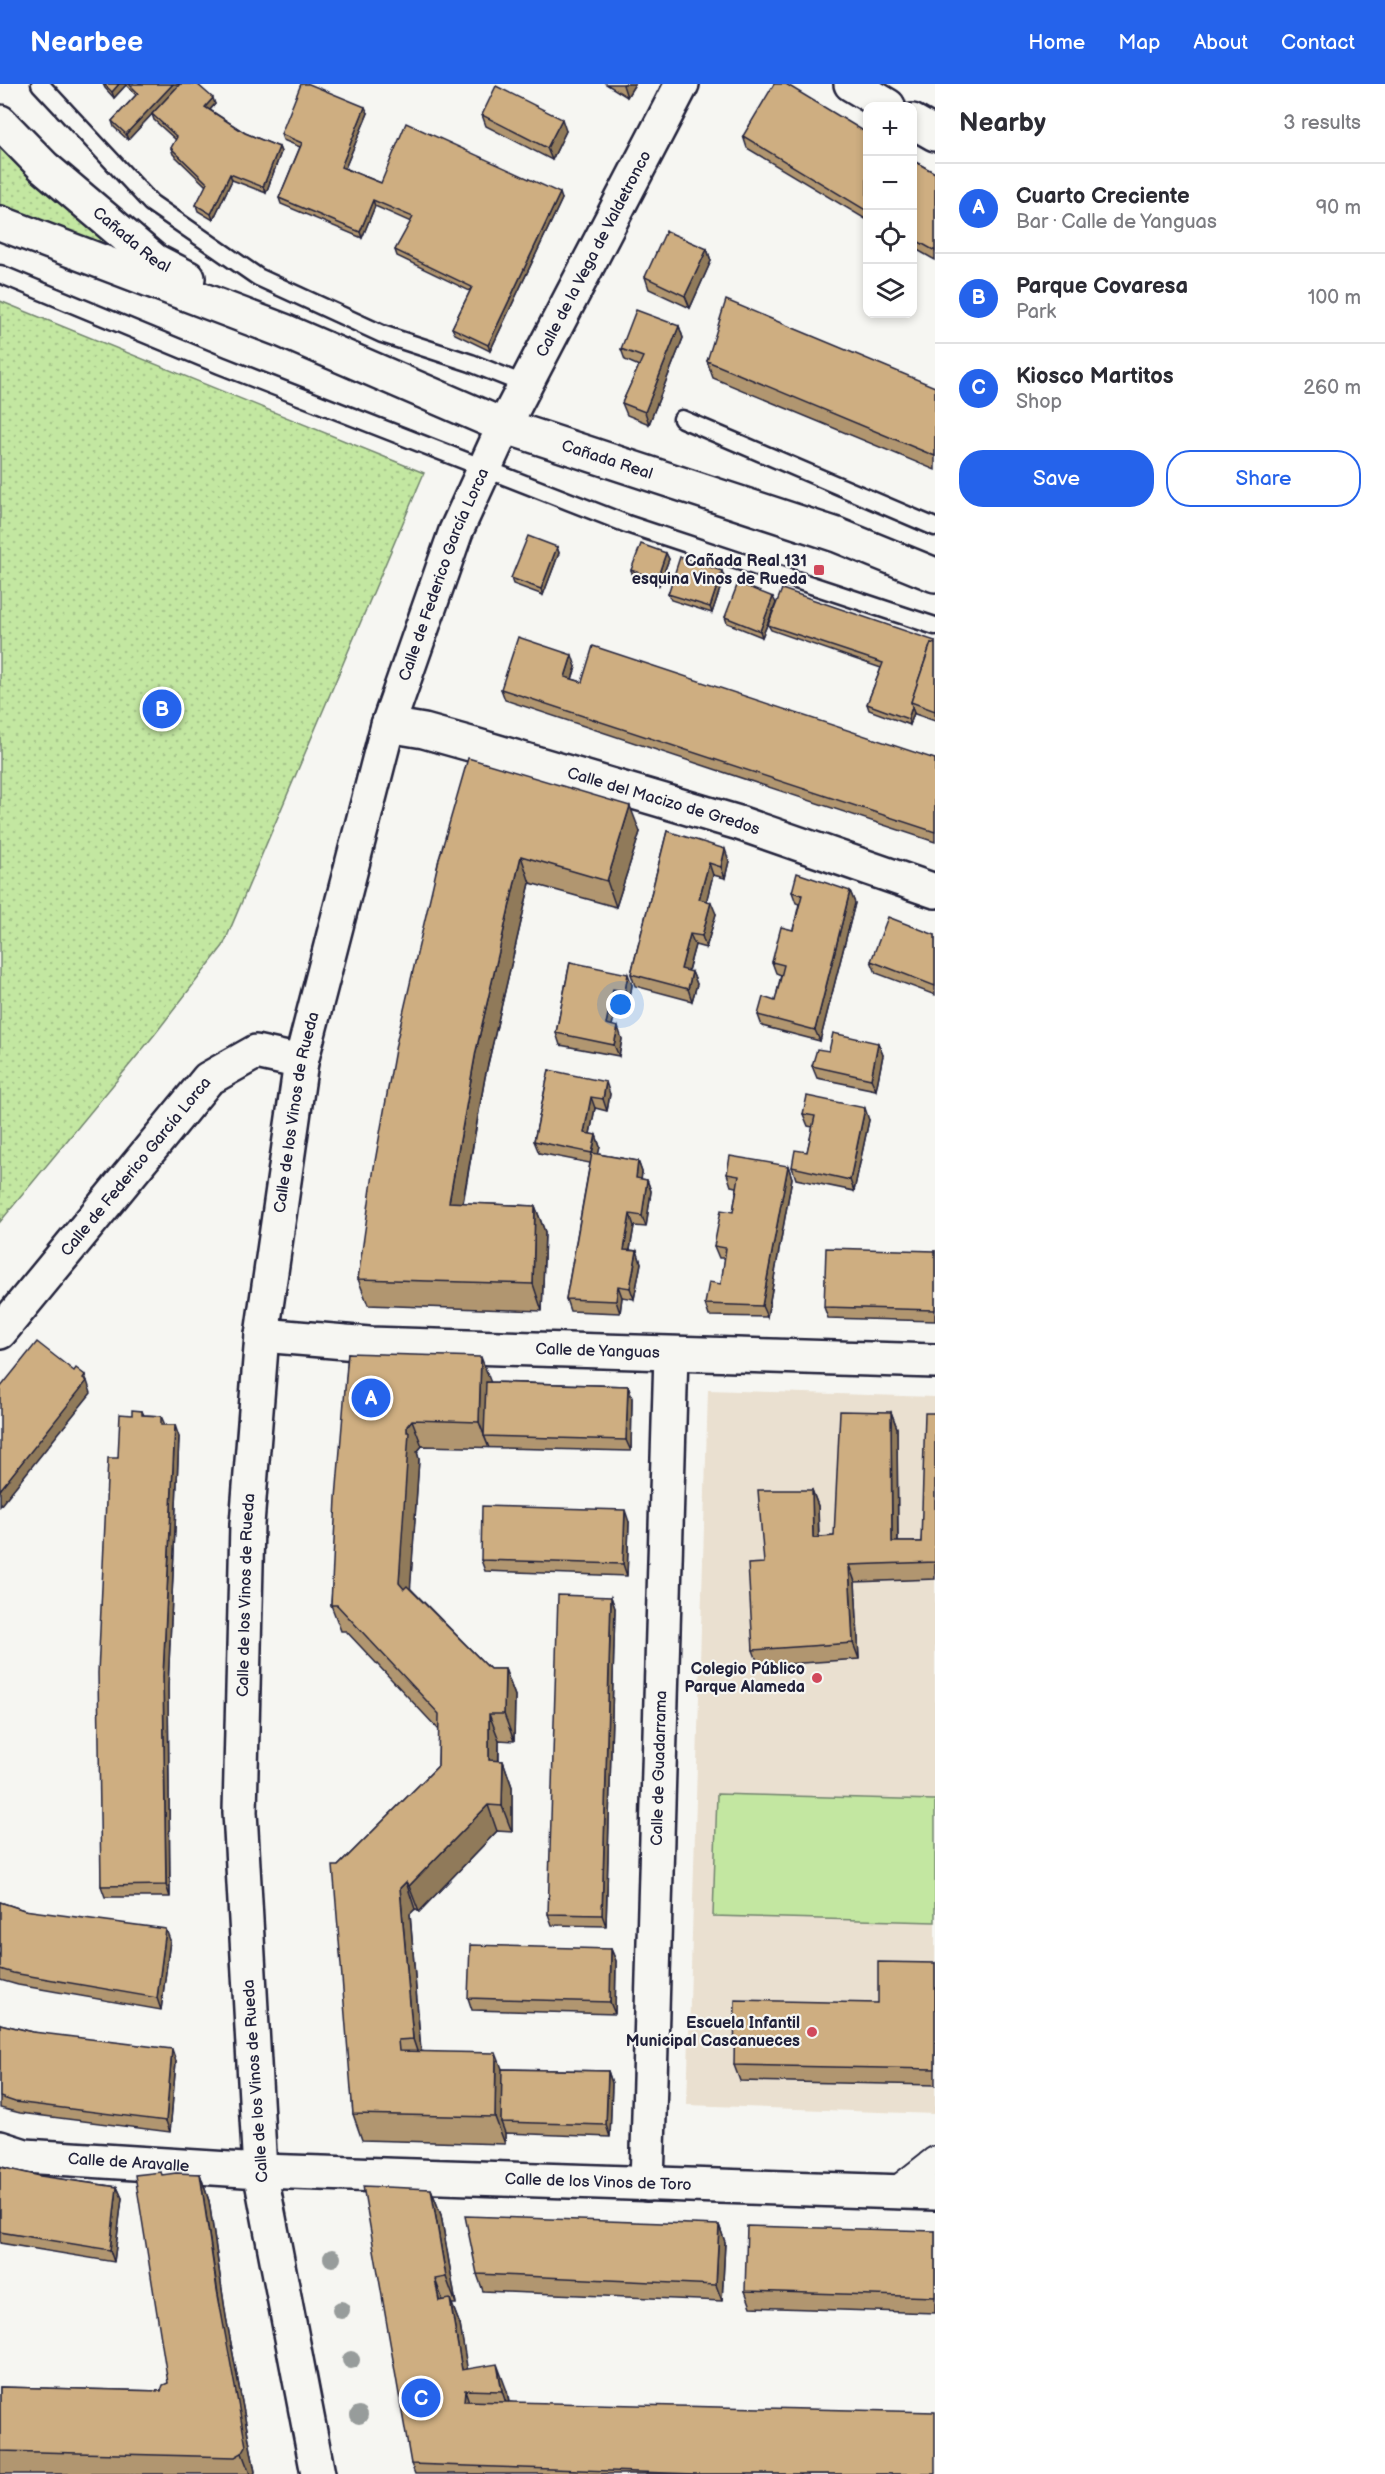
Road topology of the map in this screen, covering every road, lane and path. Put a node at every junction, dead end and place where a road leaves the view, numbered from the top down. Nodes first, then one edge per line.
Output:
1 (40, 84) edge
2 (682, 84) edge
3 (851, 84) edge
4 (881, 102) edge
5 (0, 122) edge
6 (917, 124) edge
7 (935, 134) edge
8 (0, 223) edge
9 (0, 274) edge
10 (284, 331) junction
11 (526, 385) junction
12 (682, 419) dead end
13 (504, 426) junction
14 (484, 467) junction
15 (935, 527) edge
16 (935, 575) edge
17 (935, 626) edge
18 (388, 725) junction
19 (935, 891) edge
20 (301, 1062) junction
21 (0, 1332) edge
22 (262, 1335) junction
23 (671, 1354) junction
24 (935, 1360) edge
25 (0, 2148) edge
26 (935, 2160) edge
27 (260, 2171) junction
28 (647, 2184) junction
29 (894, 2192) junction
30 (935, 2193) edge
31 (318, 2474) edge

1 - 11 lane
2 - 11 street, Calle de la Vega de Valdetronco
3 - 4 street
5 - 10 street, Cañada Real
6 - 7 street
8 - 10 street, Cañada Real
9 - 14 lane
10 - 13 street, Cañada Real
11 - 13 street, Calle de la Vega de Valdetronco
12 - 15 lane
13 - 14 street, Calle de Federico García Lorca
13 - 16 street, Cañada Real
14 - 17 lane
14 - 18 street, Calle de Federico García Lorca
18 - 19 street, Calle del Macizo de Gredos
18 - 20 street, Calle de los Vinos de Rueda
20 - 21 street, Calle de Federico García Lorca
20 - 22 street, Calle de los Vinos de Rueda
22 - 23 street, Calle de Yanguas
22 - 27 street, Calle de los Vinos de Rueda
23 - 24 street, Calle de Yanguas
23 - 28 street, Calle de Guadarrama
25 - 27 street, Calle de Aravalle
26 - 29 street
27 - 28 street, Calle de los Vinos de Toro
27 - 31 street, Calle de los Vinos de Rueda
28 - 29 street, Calle de los Vinos de Toro
29 - 30 street, Calle de los Vinos de Toro

